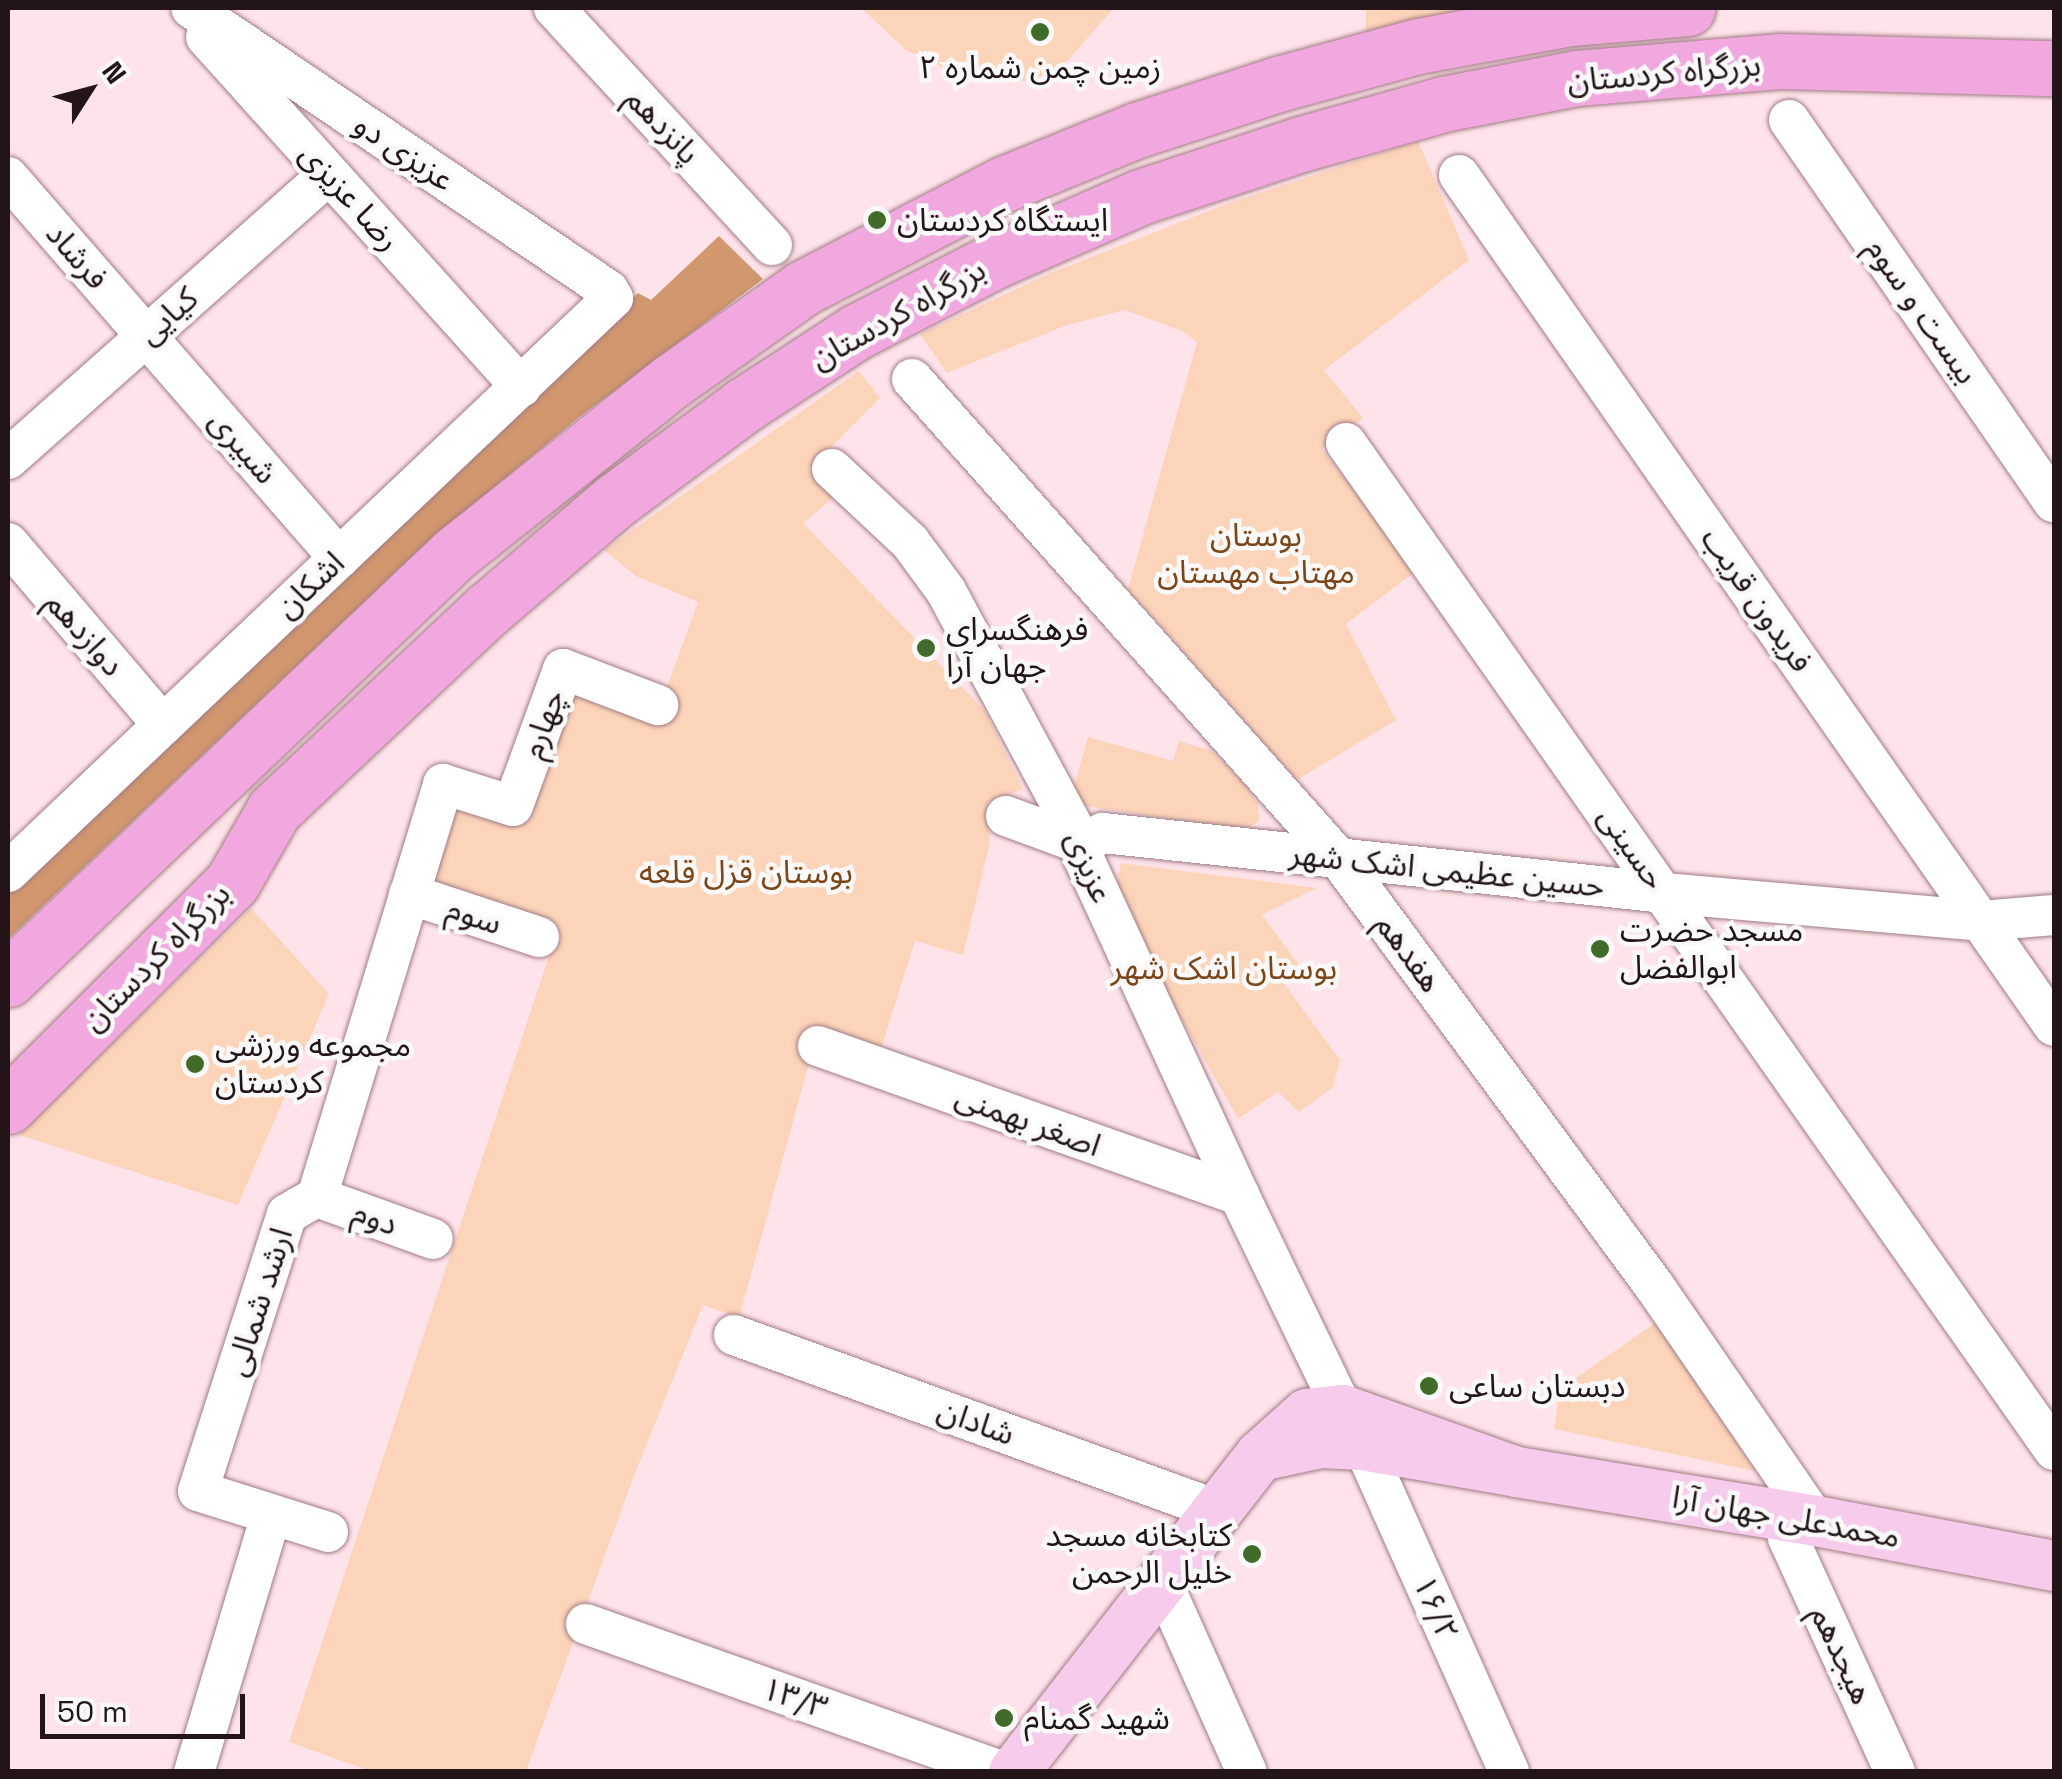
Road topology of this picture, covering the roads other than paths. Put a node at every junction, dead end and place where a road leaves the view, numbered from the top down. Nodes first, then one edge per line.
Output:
1 (180, 8) edge
2 (191, 8) edge
3 (554, 8) edge
4 (1688, 8) edge
5 (2054, 68) edge
6 (1789, 120) dead end
7 (329, 174) junction
8 (1458, 175) dead end
9 (8, 177) edge
10 (772, 244) dead end
11 (614, 298) joint
12 (146, 336) junction
13 (912, 380) dead end
14 (520, 386) junction
15 (1346, 443) dead end
16 (8, 459) edge
17 (832, 469) dead end
18 (2054, 502) edge
19 (8, 544) edge
20 (339, 558) junction
21 (658, 705) dead end
22 (163, 725) junction
23 (442, 784) joint
24 (274, 810) junction
25 (1006, 816) dead end
26 (1082, 844) junction
27 (1339, 858) junction
28 (8, 872) edge
29 (1664, 893) junction
30 (409, 894) junction
31 (2054, 915) edge
32 (1981, 921) junction
33 (538, 937) dead end
34 (8, 980) edge
35 (2054, 1026) edge
36 (818, 1046) dead end
37 (8, 1057) edge
38 (8, 1106) edge
39 (1239, 1196) junction
40 (318, 1197) junction
41 (433, 1239) dead end
42 (734, 1335) dead end
43 (1353, 1427) junction
44 (2054, 1450) edge
45 (1217, 1510) junction
46 (270, 1516) junction
47 (1802, 1530) junction
48 (328, 1532) dead end
49 (2054, 1566) edge
50 (1161, 1580) junction
51 (586, 1624) dead end
52 (194, 1772) edge
53 (1004, 1772) edge
54 (1014, 1772) edge
55 (1247, 1772) edge
56 (1508, 1772) edge
57 (1895, 1772) edge

1 - 7 street, رضا عزیزی
2 - 11 street, عزیزی دو
3 - 10 street, پانزدهم
4 - 34 highway, بزرگراه کردستان
5 - 24 highway, بزرگراه کردستان
6 - 18 street, بیست و سوم
7 - 12 street, کیایی
7 - 14 street, رضا عزیزی
8 - 32 street, فریدون قریب
9 - 12 street, فرشاد
11 - 14 street, اشکان
12 - 16 street, کیایی
12 - 20 street, شبیری
13 - 27 street, هفدهم
14 - 20 street, اشکان
15 - 29 street, حسینی
17 - 26 street, عزیزی
19 - 22 street, دوازدهم
20 - 22 street, اشکان
21 - 23 street, چهارم
22 - 28 street, اشکان
23 - 30 street, ارشد شمالی
24 - 37 highway
24 - 38 highway, بزرگراه کردستان
25 - 26 street
26 - 27 street, حسین عظیمی اشک شهر
26 - 39 street, عزیزی
27 - 29 street, حسین عظیمی اشک شهر
27 - 47 street, هفدهم
29 - 32 street, حسین عظیمی اشک شهر
29 - 44 street, حسینی
30 - 33 street, سوم
30 - 40 street, ارشد شمالی
31 - 32 street, حسین عظیمی اشک شهر
32 - 35 street, فریدون قریب
36 - 39 street, اصغر بهمنی
39 - 43 street, عزیزی
40 - 41 street, دوم
40 - 46 street, ارشد شمالی
42 - 45 street, شادان
43 - 45 main road
43 - 47 main road, محمدعلی جهان آرا
43 - 56 street, ۱۶/۲
45 - 50 main road
46 - 48 street
46 - 52 street
47 - 49 main road, محمدعلی جهان آرا
47 - 57 street, هیجدهم
50 - 54 main road
50 - 55 street
51 - 53 street, ۱۳/۳

